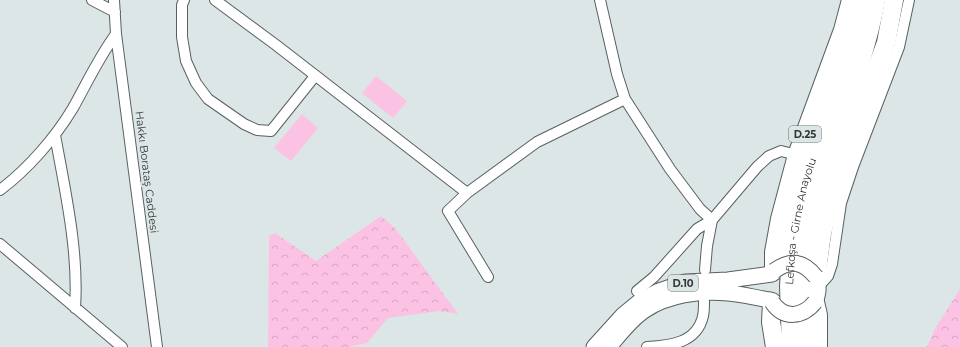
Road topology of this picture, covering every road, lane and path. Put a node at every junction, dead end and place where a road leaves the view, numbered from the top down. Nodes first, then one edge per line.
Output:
1 (92, 0) edge
2 (114, 0) edge
3 (184, 0) edge
4 (215, 0) edge
5 (600, 0) edge
6 (851, 0) edge
7 (863, 0) edge
8 (876, 0) edge
9 (894, 0) edge
10 (909, 0) edge
11 (115, 12) junction
12 (116, 34) junction
13 (315, 76) junction
14 (625, 99) junction
15 (55, 135) junction
16 (797, 155) junction
17 (0, 190) edge
18 (467, 193) junction
19 (712, 220) junction
20 (0, 244) edge
21 (705, 270) dead end
22 (773, 273) junction
23 (488, 277) dead end
24 (817, 288) junction
25 (637, 291) dead end
26 (704, 301) dead end
27 (771, 301) junction
28 (75, 308) junction
29 (795, 335) edge
30 (122, 347) edge
31 (157, 347) edge
32 (594, 347) edge
33 (609, 347) edge
34 (647, 347) edge
35 (775, 347) edge
36 (805, 347) edge
37 (818, 347) edge

1 - 11 street
2 - 11 street, Hakkı Borataş Caddesi
3 - 13 street
4 - 13 street
5 - 14 street
6 - 16 highway, D.25
7 - 29 highway, Lefkoşa - Girne Anayolu / D.25
8 - 29 highway, Lefkoşa - Girne Anayolu / D.25
9 - 24 highway
10 - 24 street
11 - 12 street, Hakkı Borataş Caddesi
12 - 15 street
12 - 31 street, Hakkı Borataş Caddesi
13 - 18 street
14 - 18 street
14 - 19 street
15 - 17 street
15 - 28 street
16 - 19 street
16 - 22 highway, D.25
18 - 23 street
19 - 21 street
19 - 25 street
20 - 28 street
22 - 24 main road, D.10, bridge
22 - 27 main road
22 - 32 main road, D.10
24 - 27 main road, D.10, bridge
24 - 37 highway
26 - 34 street
27 - 33 main road, D.10
27 - 35 highway
28 - 30 street
29 - 36 highway, D.25

